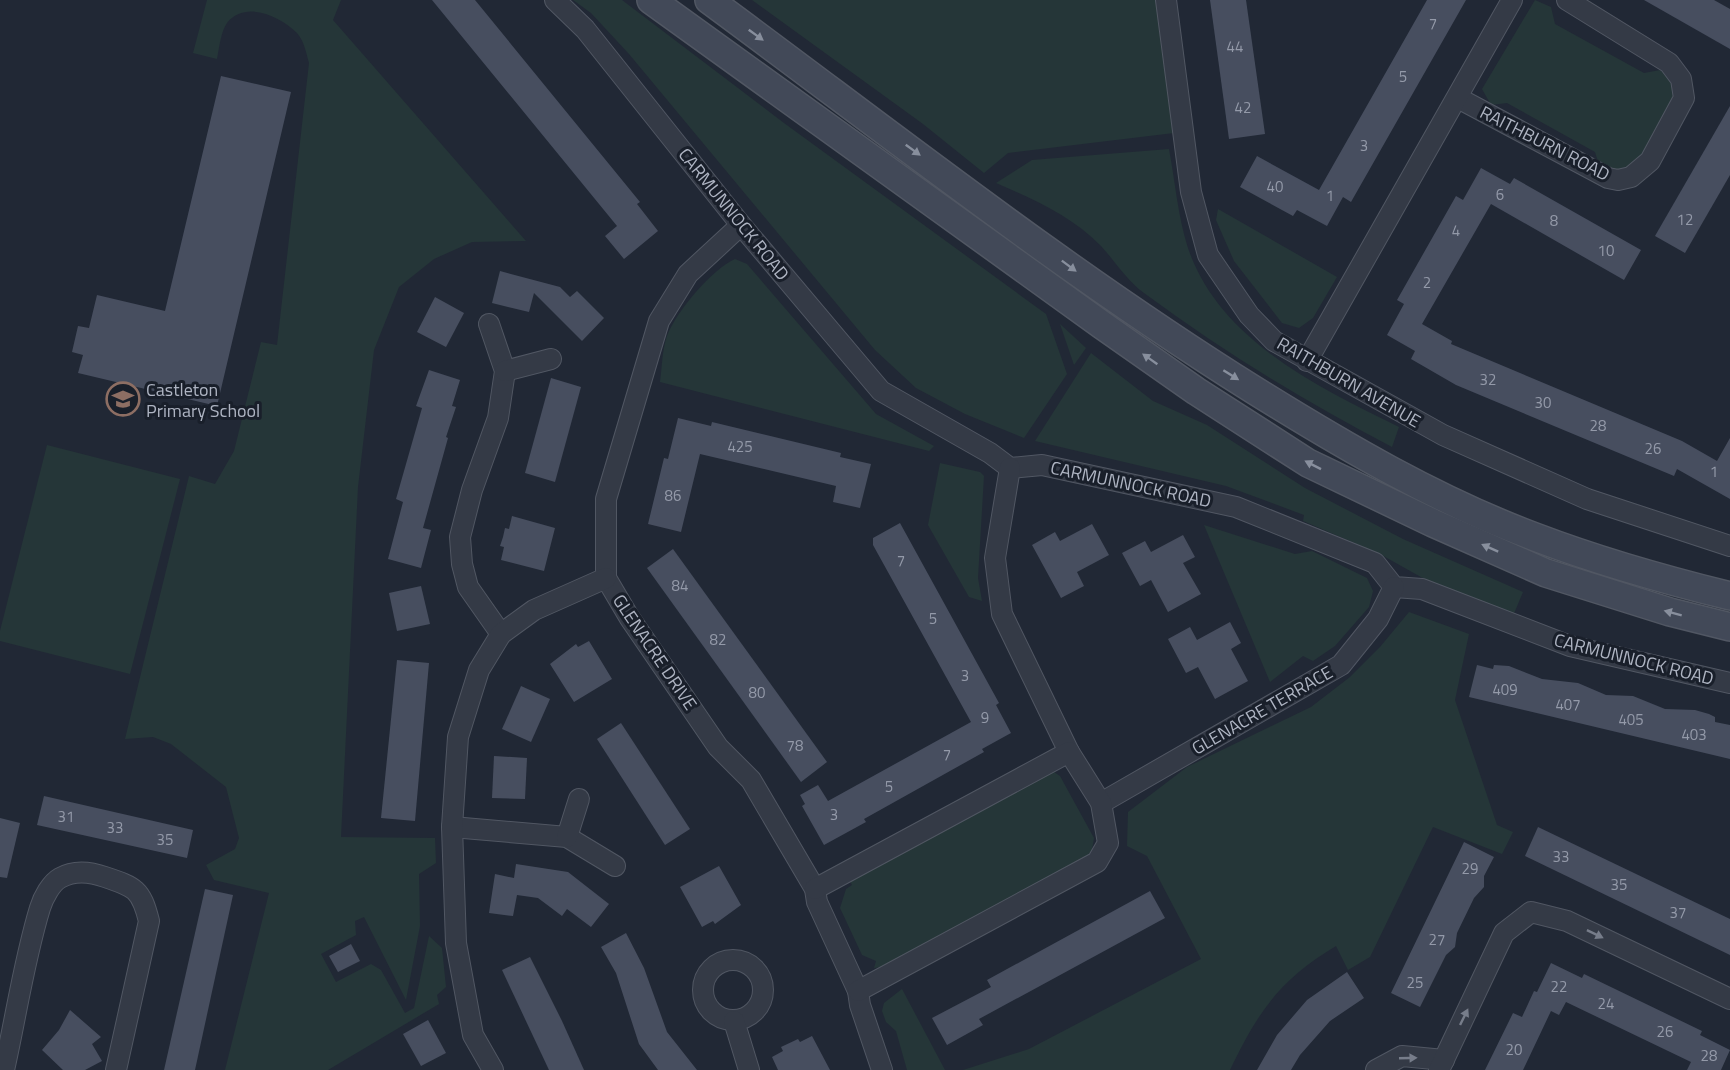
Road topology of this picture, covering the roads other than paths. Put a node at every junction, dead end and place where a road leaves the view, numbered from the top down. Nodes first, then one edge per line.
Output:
1 (555, 0) edge
2 (651, 0) edge
3 (708, 0) edge
4 (1166, 0) edge
5 (1512, 0) edge
6 (1567, 0) edge
7 (1458, 98) junction
8 (741, 225) junction
9 (489, 324) dead end
10 (551, 359) dead end
11 (1307, 361) junction
12 (505, 371) junction
13 (1010, 468) junction
14 (1730, 546) edge
15 (606, 578) junction
16 (1394, 587) junction
17 (1730, 596) edge
18 (1730, 627) edge
19 (501, 634) junction
20 (1730, 683) edge
21 (1068, 752) junction
22 (579, 799) dead end
23 (1101, 803) junction
24 (452, 827) junction
25 (567, 837) junction
26 (615, 866) dead end
27 (815, 889) junction
28 (858, 991) junction
29 (1730, 999) edge
30 (734, 1021) dead end
31 (1441, 1065) edge
32 (4, 1070) edge
33 (116, 1070) edge
34 (493, 1070) edge
35 (748, 1070) edge
36 (882, 1070) edge
37 (1376, 1070) edge

1 - 8 street, CARMUNNOCK ROAD
18 -> 2 main road
3 -> 17 main road
4 - 11 street, RAITHBURN AVENUE
5 - 7 street, RAITHBURN ROAD
6 - 7 street, RAITHBURN ROAD
7 - 11 street, RAITHBURN ROAD
8 - 13 street, CARMUNNOCK ROAD
8 - 15 street, GLENACRE DRIVE
9 - 12 street
10 - 12 street
11 - 14 street, RAITHBURN AVENUE
12 - 19 street
13 - 16 street, CARMUNNOCK ROAD
13 - 21 street
15 - 19 street
15 - 27 street, GLENACRE DRIVE
16 - 20 street, CARMUNNOCK ROAD
16 - 23 street, GLENACRE TERRACE
19 - 24 street
21 - 23 street
21 - 27 street
22 - 25 street
23 - 28 street
24 - 25 street
24 - 34 street
25 - 26 street
27 - 28 street, GLENACRE DRIVE
28 - 36 street, GLENACRE DRIVE
31 -> 29 street
30 - 35 street
37 -> 31 street
32 - 33 street

